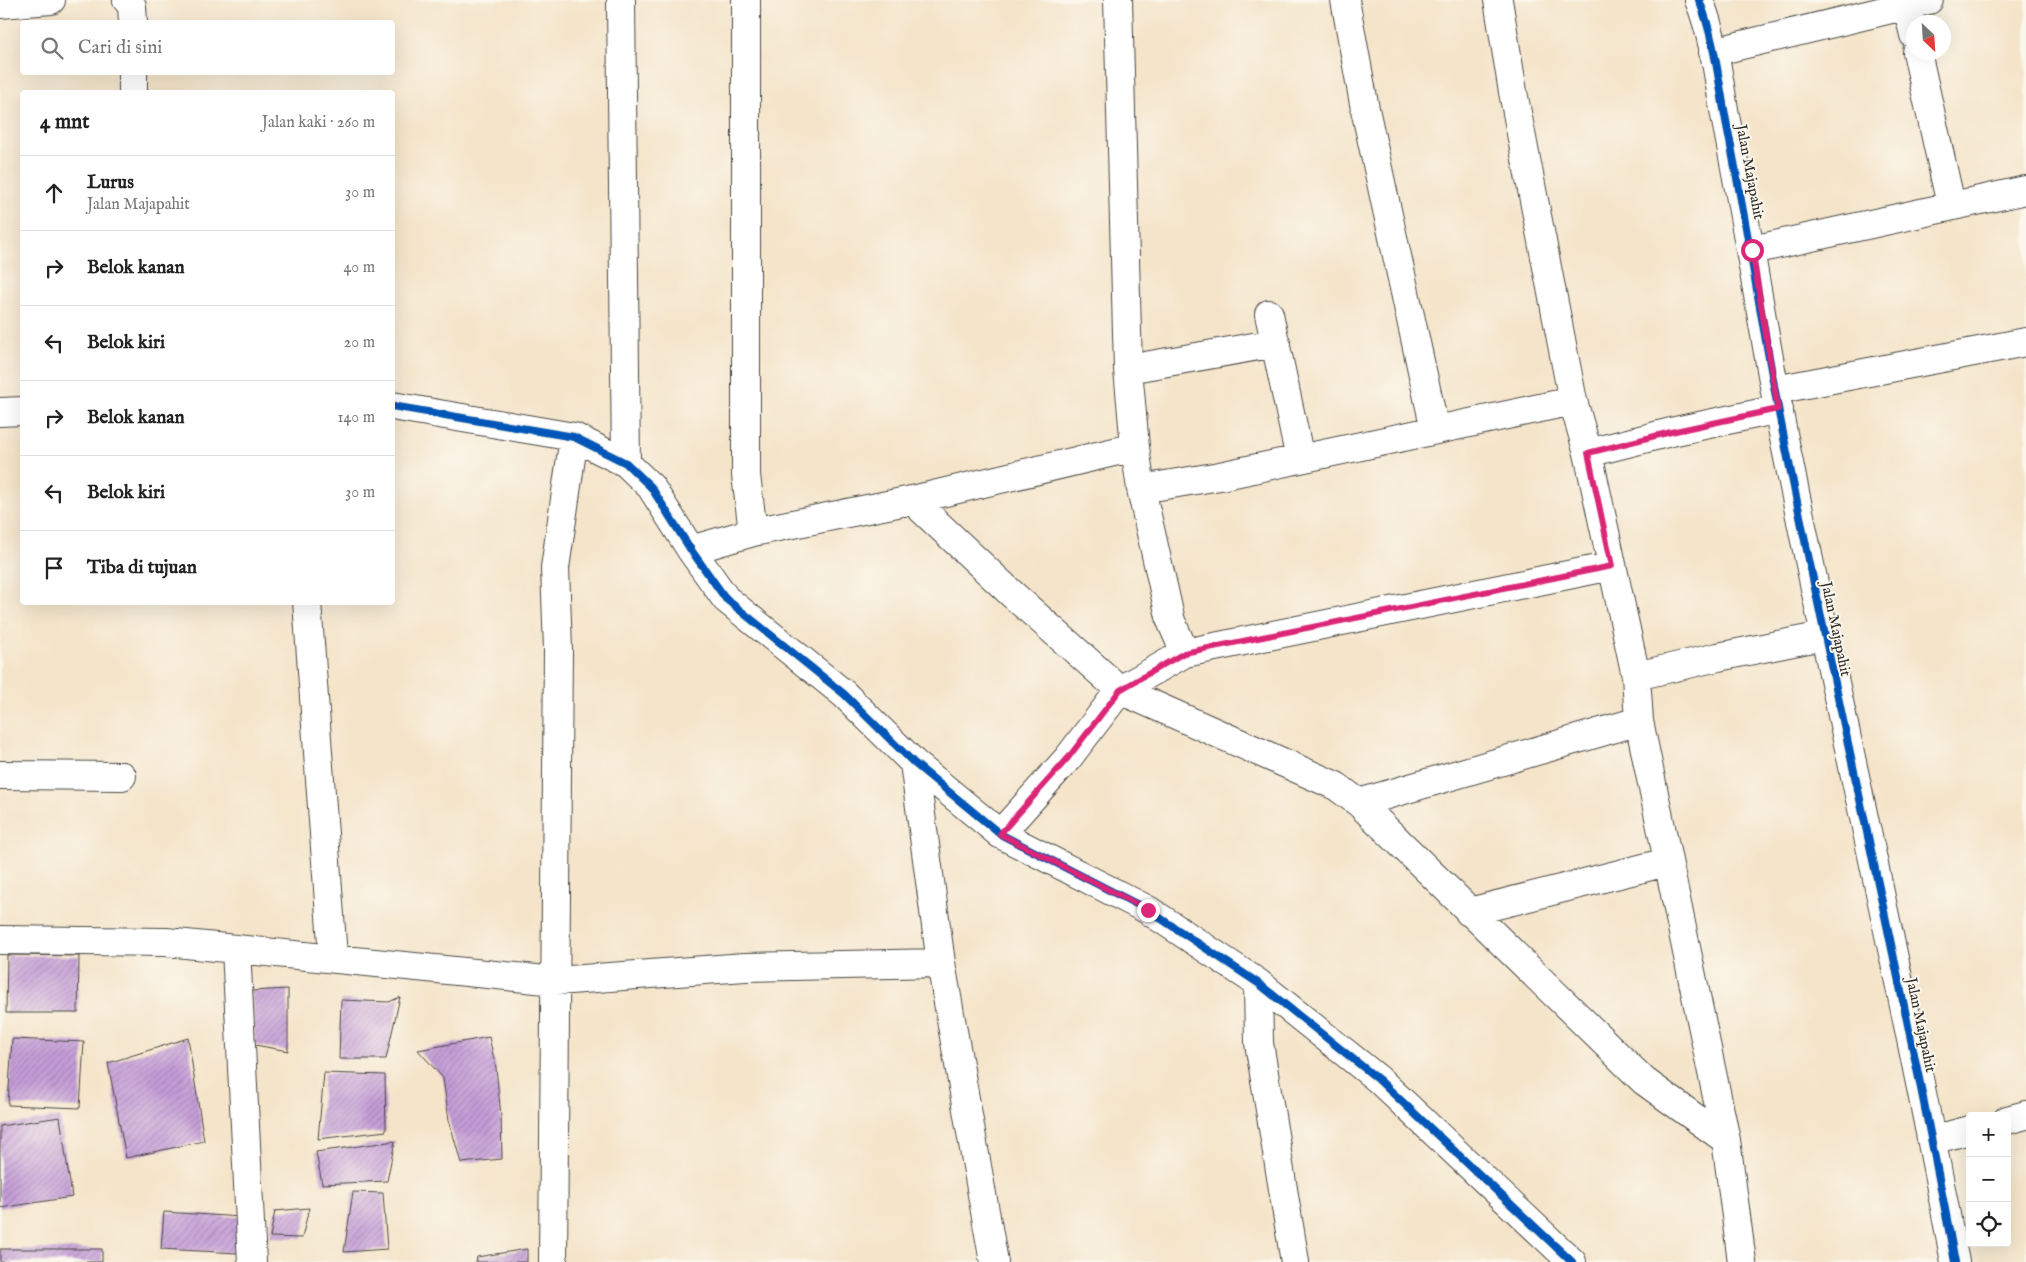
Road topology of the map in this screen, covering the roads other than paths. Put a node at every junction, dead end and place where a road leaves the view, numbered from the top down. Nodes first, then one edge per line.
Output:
1 (51, 0) edge
2 (128, 0) edge
3 (621, 0) edge
4 (746, 0) edge
5 (1118, 0) edge
6 (1346, 0) edge
7 (1498, 0) edge
8 (1699, 0) edge
9 (1918, 3) edge
10 (0, 4) edge
11 (132, 20) edge
12 (1713, 52) junction
13 (1919, 60) edge
14 (133, 75) edge
15 (133, 90) edge
16 (2026, 190) edge
17 (1951, 205) junction
18 (1752, 250) junction
19 (1269, 314) dead end
20 (2026, 342) edge
21 (1276, 343) junction
22 (1128, 369) junction
23 (1777, 400) junction
24 (1573, 401) junction
25 (395, 407) edge
26 (0, 412) edge
27 (20, 412) edge
28 (1436, 430) junction
29 (574, 438) junction
30 (1135, 447) junction
31 (1588, 453) junction
32 (1300, 458) junction
33 (626, 463) junction
34 (1141, 490) junction
35 (912, 500) junction
36 (753, 532) junction
37 (691, 550) junction
38 (1612, 566) junction
39 (307, 605) edge
40 (1823, 636) junction
41 (1184, 653) junction
42 (1636, 676) junction
43 (1120, 690) junction
44 (1639, 721) junction
45 (914, 763) junction
46 (0, 775) edge
47 (122, 776) dead end
48 (1359, 802) junction
49 (1000, 834) junction
50 (1667, 862) junction
51 (1470, 912) junction
52 (0, 940) edge
53 (236, 949) junction
54 (333, 957) junction
55 (940, 963) junction
56 (556, 980) junction
57 (1258, 983) junction
58 (2026, 1115) edge
59 (2011, 1119) edge
60 (1966, 1131) edge
61 (1726, 1140) junction
62 (1932, 1140) junction
63 (252, 1262) edge
64 (552, 1262) edge
65 (994, 1262) edge
66 (1295, 1262) edge
67 (1572, 1262) edge
68 (1742, 1262) edge
69 (1955, 1262) edge

1 - 10 street
2 - 11 street
3 - 33 street
4 - 36 street
5 - 22 street
6 - 28 street
7 - 24 street
8 - 12 street, Jalan Majapahit
9 - 12 street
12 - 18 street, Jalan Majapahit
13 - 17 street
14 - 15 street
16 - 17 street
17 - 18 street
18 - 23 street, Jalan Majapahit
19 - 21 street
20 - 23 street
21 - 22 street
21 - 32 street
22 - 30 street
23 - 31 street
23 - 40 street, Jalan Majapahit
24 - 28 street
24 - 31 street
25 - 29 street
26 - 27 street
28 - 32 street
29 - 33 street
29 - 56 street
30 - 34 street
30 - 35 street
31 - 38 street
32 - 34 street
33 - 37 street
34 - 41 street
35 - 36 street
35 - 43 street
36 - 37 street
37 - 45 street
38 - 41 street
38 - 42 street
39 - 54 street
40 - 42 street
40 - 62 street, Jalan Majapahit
41 - 43 street
42 - 44 street
43 - 48 street
43 - 49 street
44 - 48 street
44 - 50 street
45 - 49 street
45 - 55 street
46 - 47 street
48 - 51 street
49 - 57 street
50 - 51 street
50 - 61 street
51 - 61 street
52 - 53 street
53 - 54 street
53 - 63 street
54 - 56 street
55 - 56 street
55 - 65 street
56 - 64 street
57 - 66 street
57 - 67 street
58 - 59 street
60 - 62 street
61 - 68 street
62 - 69 street, Jalan Majapahit

